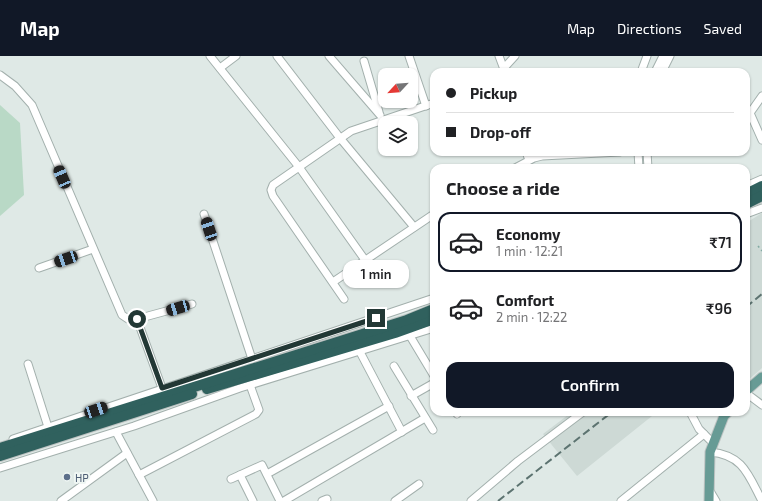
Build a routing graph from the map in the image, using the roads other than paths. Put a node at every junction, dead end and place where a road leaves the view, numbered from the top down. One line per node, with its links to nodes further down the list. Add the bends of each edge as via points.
1 (210, 56): 12 (street)
2 (236, 56): 12 (street)
3 (277, 56): 26 (street)
4 (329, 56): 22 (street)
5 (409, 56): 21 (street)
6 (499, 56): 13 (street)
7 (515, 56): 14 (street)
8 (647, 56): 15 (street)
9 (663, 56): 16 (street)
10 (670, 56): 17 (street)
11 (364, 61): 23 (street)
12 (220, 68): 32 (street)
13 (503, 68)
14 (506, 68)
15 (642, 68)
16 (657, 68)
17 (664, 68)
18 (0, 75): 44 (street, via 15,86 32,105)
19 (762, 96): 27 (street, via 750,113)
20 (430, 104): 21 (street)
21 (426, 106): 24 (street)
22 (380, 116)
23 (381, 116)
24 (385, 116)
25 (378, 118): 26 (street)
26 (340, 138): 32 (street); 43 (street)
27 (762, 140)
28 (528, 156): 30 (street)
29 (542, 156): 30 (street)
30 (529, 160): 31 (street)
31 (522, 164)
32 (299, 167): 45 (street); 47 (street, via 271,190)
33 (762, 179): 34 (street)
34 (750, 184)
35 (762, 186): 36 (highway)
36 (750, 192)
37 (762, 196): 38 (highway)
38 (750, 202)
39 (762, 208): 40 (street)
40 (750, 212)
41 (204, 214): 57 (street)
42 (430, 217): 43 (street)
43 (414, 227): 45 (street)
44 (94, 249): 46 (street); 52 (street, via 122,315 128,319)
45 (365, 260): 47 (street)
46 (39, 268)
47 (333, 282): 48 (street)
48 (344, 299)
49 (430, 299): 57 (street)
50 (192, 304): 52 (street)
51 (430, 311): 80 (highway)
52 (137, 319): 64 (street)
53 (430, 320): 83 (highway)
54 (430, 329): 55 (street)
55 (410, 336): 56 (street); 60 (street)
56 (360, 352): 62 (street); 69 (street)
57 (252, 359): 64 (street)
58 (28, 364): 74 (street)
59 (394, 366): 67 (street)
60 (430, 369)
61 (762, 378): 65 (main road)
62 (250, 385): 76 (street); 86 (street, via 258,404 256,414)
63 (430, 385): 67 (street)
64 (162, 388): 74 (street)
65 (750, 388)
66 (750, 395): 68 (street)
67 (411, 396): 73 (street)
68 (762, 405)
69 (389, 406): 77 (street); 85 (street)
70 (578, 416): 97 (street)
71 (693, 416): 78 (street)
72 (724, 416): 81 (main road)
73 (425, 418): 75 (street); 77 (street)
74 (48, 427): 79 (street)
75 (433, 430)
76 (116, 432): 82 (street); 84 (street)
77 (402, 432): 95 (street)
78 (704, 434): 81 (street); 98 (street)
79 (0, 443)
80 (0, 448)
81 (712, 448): 90 (main road); 101 (street, via 736,460 745,470)
82 (127, 453): 86 (street); 91 (street)
83 (0, 456)
84 (0, 468)
85 (267, 474): 87 (street, via 264,466 260,465); 94 (street)
86 (139, 475): 92 (street)
87 (240, 475): 88 (street); 93 (street)
88 (231, 479)
89 (419, 484): 96 (street)
90 (710, 491): 99 (main road); 100 (street)
91 (61, 501)
92 (153, 501)
93 (253, 501)
94 (280, 501)
95 (284, 501)
96 (395, 501)
97 (471, 501)
98 (621, 501)
99 (709, 501)
100 (716, 501)
101 (762, 501)

